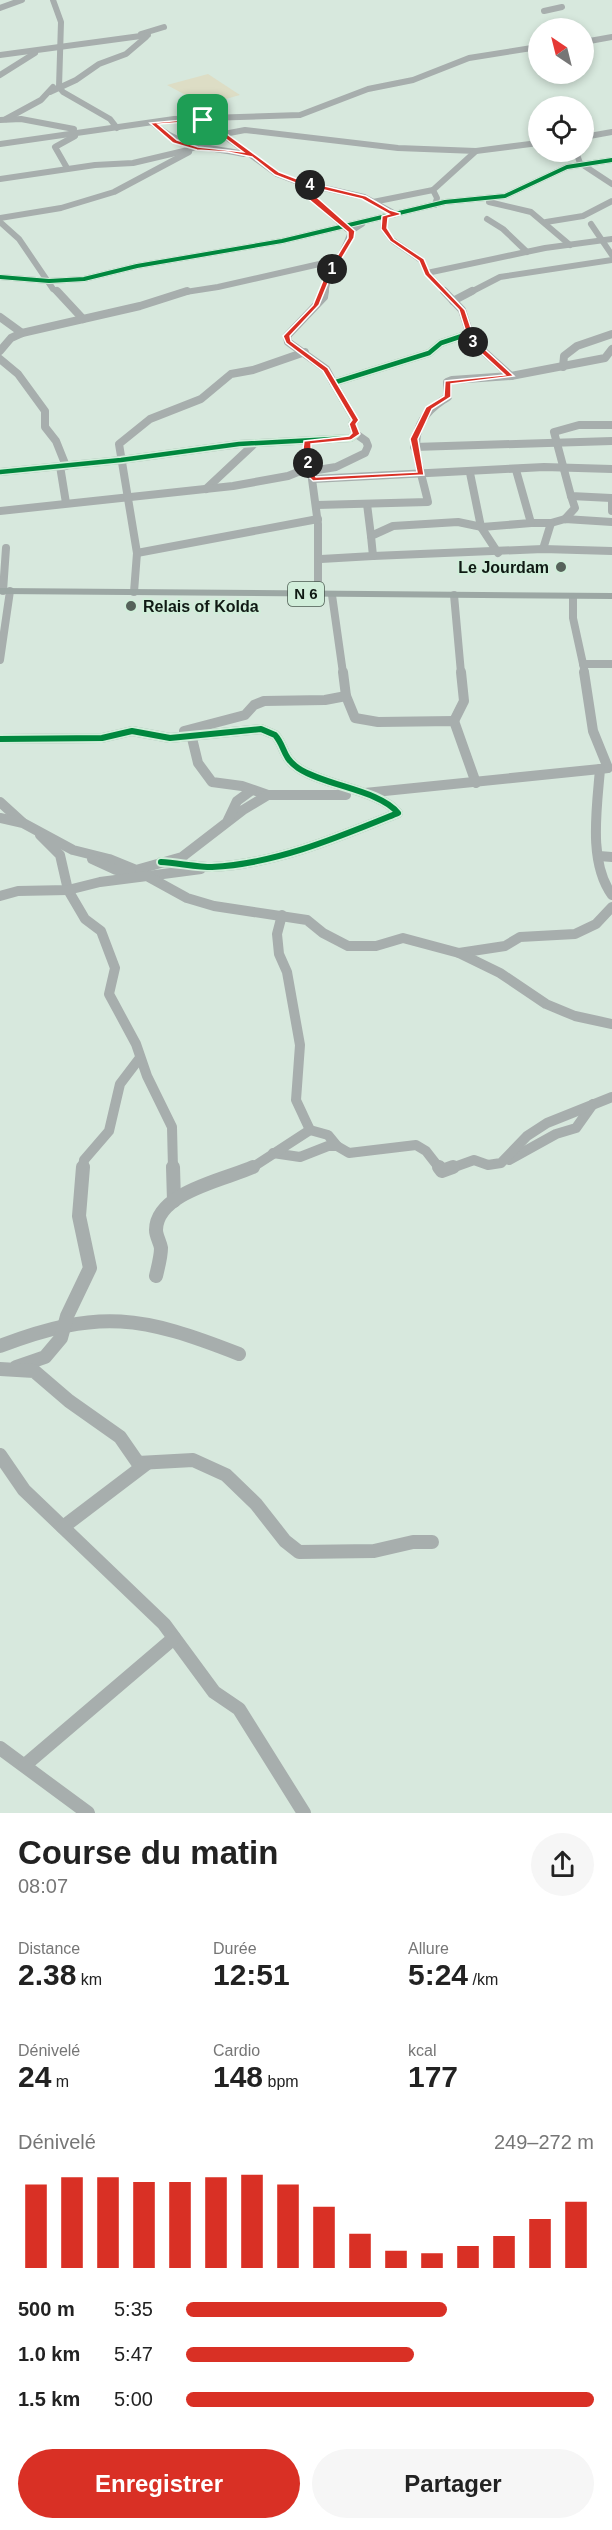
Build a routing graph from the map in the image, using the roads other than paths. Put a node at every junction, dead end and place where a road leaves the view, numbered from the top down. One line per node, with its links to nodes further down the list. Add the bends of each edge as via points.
1 (22, 0): 4 (street)
2 (53, 0): 9 (street, via 62,14)
3 (562, 7): 5 (street)
4 (0, 8)
5 (544, 11)
6 (164, 27): 9 (street)
7 (612, 37): 8 (street)
8 (594, 40)
9 (63, 46): 11 (street); 14 (street); 14 (street, via 148,35 126,54 99,64 76,80)
10 (528, 49): 18 (street, via 469,58 300,115)
11 (41, 51): 12 (street); 13 (street)
12 (0, 56)
13 (0, 75)
14 (58, 83): 15 (street, via 40,103); 21 (street, via 63,92 110,119)
15 (15, 112): 16 (street); 17 (street)
16 (2, 113)
17 (4, 120): 20 (street); 22 (street, via 21,119)
18 (203, 120): 19 (street); 24 (street)
19 (153, 123): 21 (street); 30 (street, via 175,141)
20 (0, 127)
21 (117, 128): 22 (street)
22 (77, 131): 25 (street); 29 (street, via 76,136)
23 (612, 132): 26 (street)
24 (224, 134): 30 (street); 31 (street, via 255,130 398,148); 32 (street)
25 (48, 135): 27 (street); 29 (street)
26 (594, 135)
27 (0, 144)
28 (528, 144): 31 (street)
29 (56, 147): 36 (street)
30 (196, 147): 32 (street); 36 (street, via 133,163); 51 (street, via 114,192)
31 (476, 151): 40 (street)
32 (254, 156): 38 (street, via 277,174)
33 (612, 160): 35 (street)
34 (580, 162): 35 (street)
35 (585, 166): 39 (street); 41 (street, via 567,167)
36 (67, 168): 37 (street)
37 (0, 179)
38 (298, 182): 44 (street); 55 (street)
39 (612, 184)
40 (433, 190): 44 (street); 45 (street)
41 (505, 196): 42 (street); 46 (street)
42 (483, 200): 45 (street); 46 (street)
43 (612, 201): 49 (street)
44 (373, 202): 47 (street)
45 (435, 205): 47 (street)
46 (513, 206): 53 (street)
47 (398, 214): 48 (street)
48 (385, 216): 52 (street); 64 (street, via 383,228 392,240 421,260)
49 (583, 216): 53 (street); 54 (street)
50 (487, 219): 60 (street)
51 (0, 220): 66 (street)
52 (364, 222): 55 (street); 57 (street)
53 (546, 222): 59 (street)
54 (591, 224): 56 (street); 58 (street)
55 (343, 226): 57 (street); 66 (street, via 282,242 137,266 84,279)
56 (601, 228)
57 (351, 231): 62 (street, via 351,238)
58 (609, 238): 59 (street); 61 (street)
59 (570, 245): 60 (street)
60 (527, 252): 64 (street)
61 (612, 255)
62 (337, 260): 69 (street, via 182,292); 75 (street, via 324,297 287,336 288,342)
63 (612, 260): 67 (street, via 500,277)
64 (427, 273): 67 (street)
65 (0, 277): 66 (street)
66 (49, 281): 69 (street)
67 (453, 300): 71 (street, via 462,310)
68 (0, 317): 70 (street)
69 (83, 319): 70 (street)
70 (22, 333): 74 (street, via 11,338)
71 (468, 334): 80 (street); 81 (street, via 441,343 429,353)
72 (612, 334): 79 (street, via 577,346 564,356)
73 (612, 349): 76 (street)
74 (0, 351)
75 (305, 352): 81 (street, via 326,369); 89 (street, via 253,370 237,371 201,399 150,419 119,444)
76 (605, 358): 78 (street); 79 (street)
77 (0, 359): 90 (street, via 18,375 45,411 45,427 56,441)
78 (612, 366)
79 (563, 367): 80 (street)
80 (511, 376): 88 (street, via 447,382 448,397 429,408)
81 (334, 384): 83 (street, via 355,420 352,424)
82 (612, 425): 86 (street, via 563,427 554,432)
83 (356, 434): 85 (street, via 351,438); 95 (street, via 366,441 365,453 336,468)
84 (612, 441): 86 (street)
85 (307, 442): 87 (street); 95 (street)
86 (555, 443): 88 (street); 91 (street)
87 (253, 445): 89 (street); 98 (street)
88 (414, 447): 97 (street)
89 (121, 460): 90 (street); 101 (street)
90 (63, 466): 94 (street); 103 (street)
91 (565, 468): 92 (street); 93 (street); 99 (street)
92 (612, 469)
93 (516, 470): 96 (street); 111 (street)
94 (0, 472)
95 (311, 473): 97 (street); 98 (street); 105 (street)
96 (470, 473): 97 (street); 114 (street)
97 (422, 474): 102 (street)
98 (206, 489): 101 (street)
99 (571, 496): 100 (street); 109 (street, via 575,508)
100 (611, 498): 107 (street)
101 (127, 499): 103 (street); 119 (street)
102 (428, 502): 104 (street); 113 (street)
103 (66, 503): 106 (street)
104 (367, 504): 105 (street); 115 (street)
105 (317, 505): 108 (street)
106 (0, 511)
107 (612, 511)
108 (318, 519): 119 (street); 122 (street)
109 (565, 519): 110 (street); 112 (street)
110 (612, 522)
111 (531, 523): 112 (street); 114 (street)
112 (551, 523): 117 (street)
113 (432, 524): 114 (street, via 458,522); 115 (street, via 393,526)
114 (482, 527): 120 (street, via 490,546)
115 (371, 536): 121 (street)
116 (6, 548): 123 (street)
117 (543, 549): 118 (street); 120 (street)
118 (612, 551)
119 (137, 553): 124 (street)
120 (498, 553): 121 (street)
121 (373, 556): 122 (street)
122 (321, 559): 125 (street)
123 (4, 591): 124 (main road, N 6); 130 (street)
124 (134, 592): 125 (main road, N 6)
125 (318, 594): 126 (main road, N 6)
126 (332, 595): 127 (main road, N 6); 133 (street)
127 (454, 595): 129 (main road, N 6); 134 (street, via 464,701)
128 (612, 596): 129 (main road, N 6)
129 (573, 597): 131 (street, via 573,618)
130 (0, 660)
131 (583, 664): 132 (street); 138 (street, via 593,731)
132 (612, 664)
133 (346, 696): 134 (street, via 355,718 367,722); 136 (street, via 264,701 245,714 196,726)
134 (454, 721): 139 (street)
135 (191, 734): 136 (street); 140 (street, via 198,763 212,782); 141 (street, via 261,729 273,733 280,740 285,757 302,770 338,788)
136 (170, 738): 137 (street, via 132,731 102,738)
137 (0, 739)
138 (607, 769): 139 (street); 147 (street, via 596,816)
139 (476, 783): 141 (street)
140 (252, 790): 142 (street); 146 (street, via 237,801)
141 (364, 793): 142 (street); 150 (street, via 393,806 398,813 337,838 282,854)
142 (268, 795): 146 (street)
143 (3, 808): 145 (street)
144 (0, 818): 145 (street)
145 (23, 823): 151 (street, via 116,870); 153 (street, via 60,855)
146 (226, 823): 149 (street, via 182,856)
147 (599, 856): 148 (street); 154 (street, via 604,889)
148 (612, 857)
149 (161, 862): 150 (street); 151 (street)
150 (210, 867): 152 (street)
151 (135, 870): 152 (street)
152 (147, 876): 153 (street); 157 (street, via 187,898 213,906)
153 (68, 890): 155 (street, via 18,891); 160 (street, via 85,918 100,931 116,968 109,994 136,1044)
154 (612, 895)
155 (0, 896)
156 (612, 907): 158 (street, via 596,924 575,934 520,937 506,946)
157 (282, 915): 158 (street, via 307,920 348,946 376,946 403,938); 163 (street, via 277,934 279,954 287,972 300,1045 296,1100)
158 (459, 953): 159 (street, via 546,1004 575,1016)
159 (612, 1024)
160 (139, 1059): 167 (street, via 172,1127); 169 (street, via 120,1084 109,1131 84,1160 79,1216 90,1268)
161 (612, 1097): 162 (street)
162 (593, 1104): 166 (street, via 551,1119 525,1137); 166 (street, via 576,1128 555,1134)
163 (310, 1130): 164 (street, via 328,1135); 165 (street)
164 (337, 1146): 165 (street, via 300,1157); 166 (street, via 349,1153 416,1145 442,1171 474,1160 487,1166)
165 (273, 1153): 167 (street, via 252,1168 198,1186)
166 (503, 1162)
167 (174, 1200): 168 (street, via 162,1213 156,1229 161,1250)
168 (156, 1276)
169 (63, 1327): 170 (street); 171 (street, via 115,1320 159,1325); 172 (street, via 61,1338 45,1357)
170 (0, 1346)
171 (239, 1354)
172 (15, 1368): 173 (street); 175 (street, via 34,1371 120,1437 138,1463)
173 (0, 1369)
174 (0, 1455): 176 (street, via 24,1490)
175 (146, 1464): 176 (street); 177 (street, via 193,1460 226,1475 299,1552 374,1551)
176 (63, 1527): 178 (street, via 129,1588)
177 (432, 1542)
178 (174, 1638): 180 (street); 182 (street, via 214,1692 239,1709)
179 (0, 1748): 180 (street)
180 (25, 1765): 181 (street)
181 (88, 1813)
182 (304, 1813)

